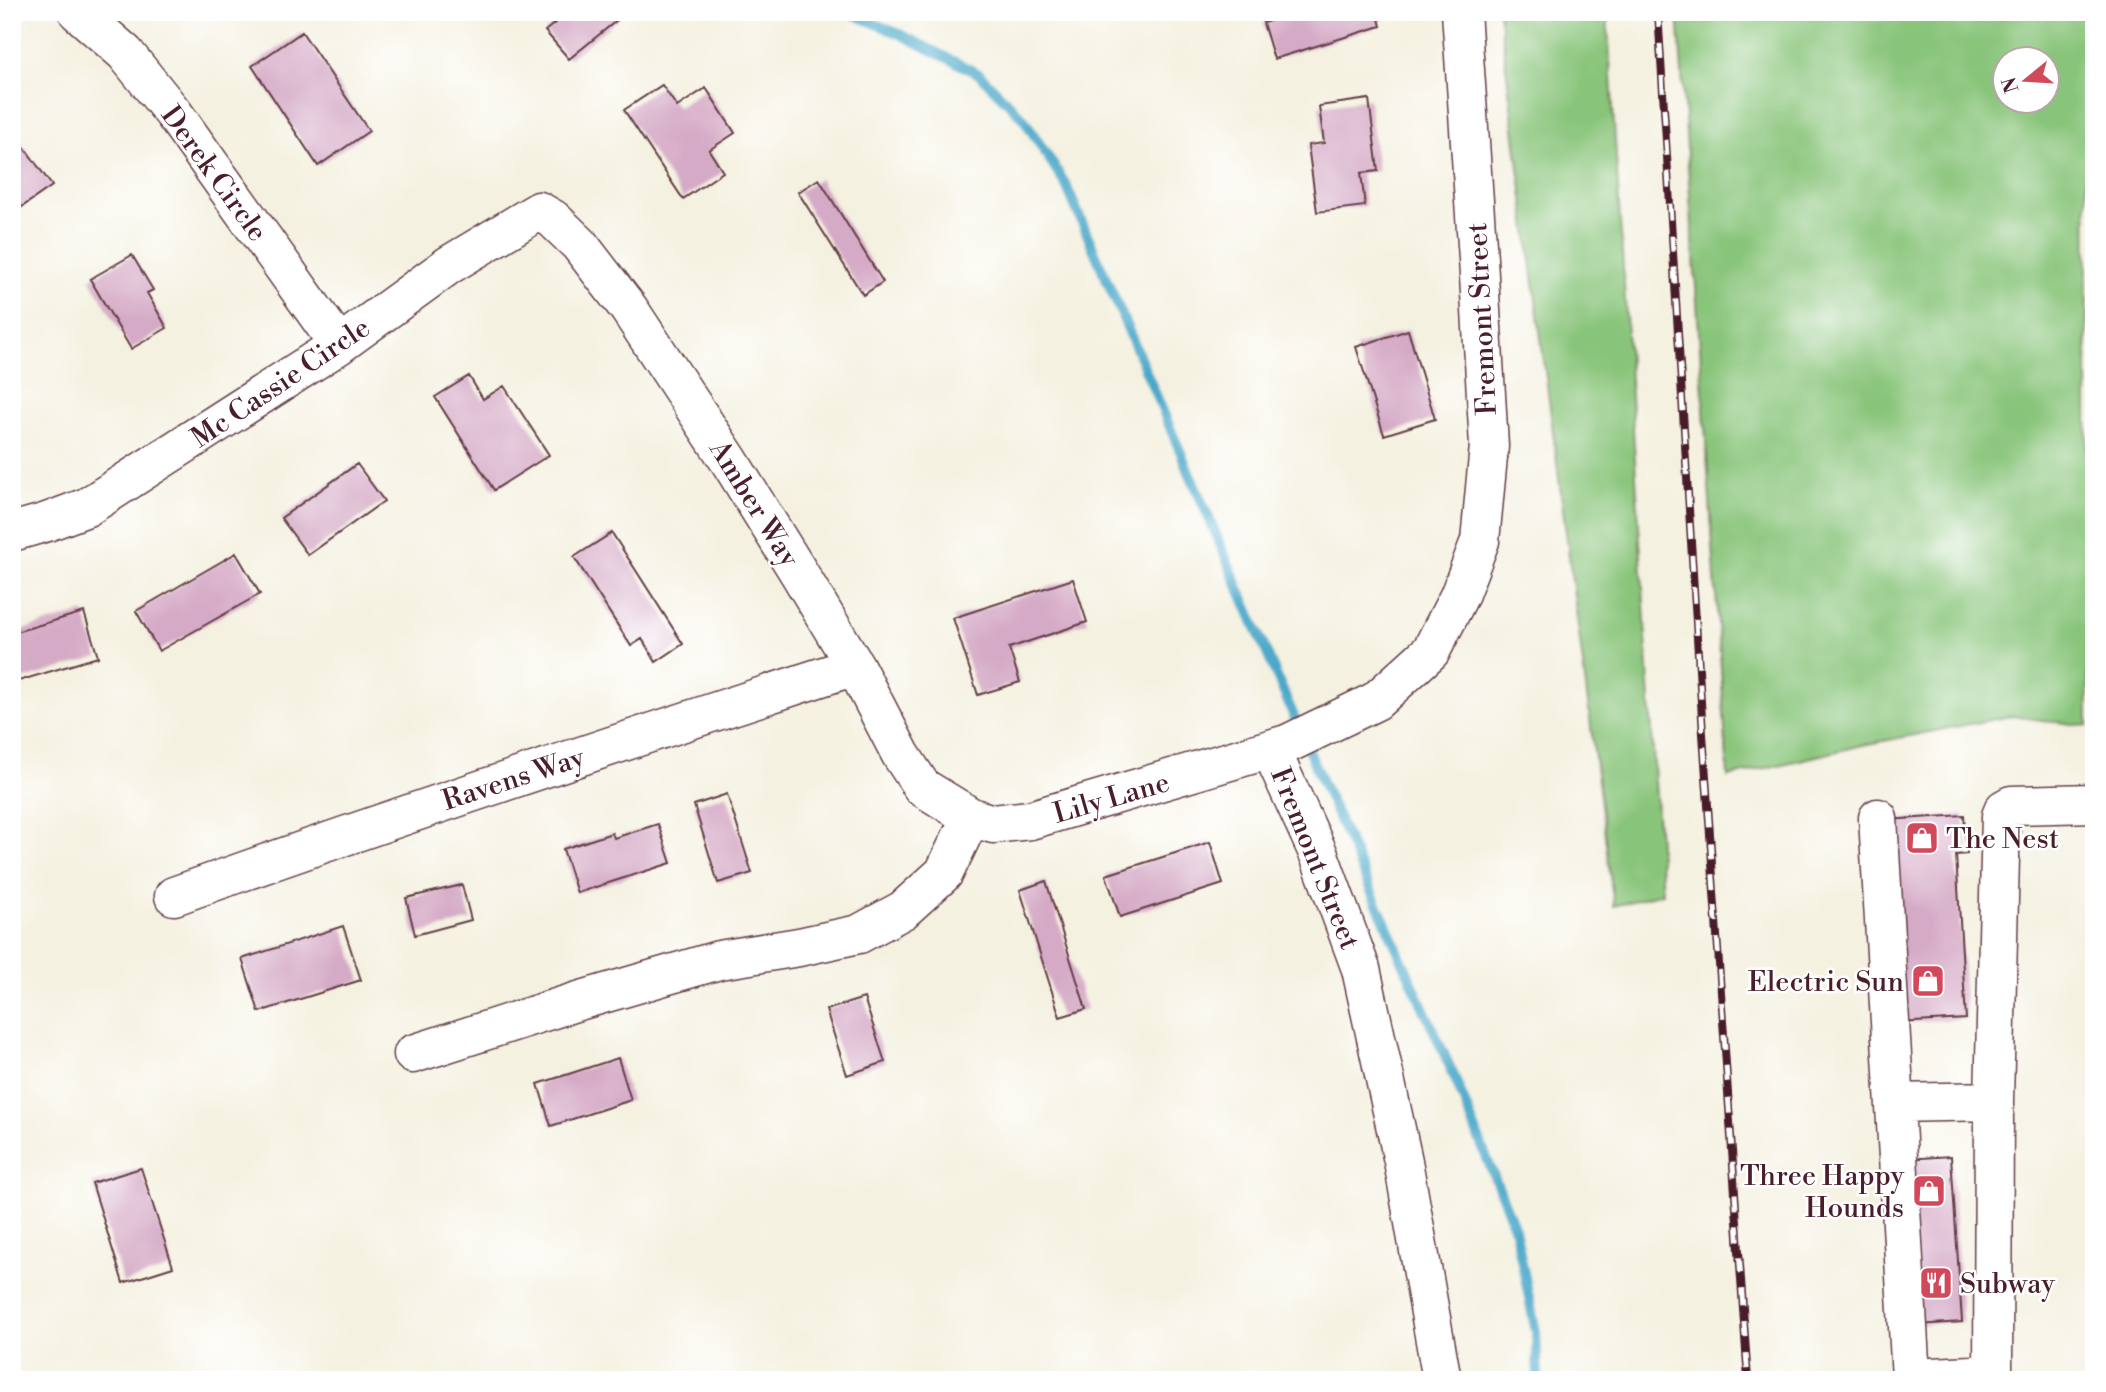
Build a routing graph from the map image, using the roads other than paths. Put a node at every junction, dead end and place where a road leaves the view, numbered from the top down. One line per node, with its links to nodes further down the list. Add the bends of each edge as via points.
1 (78, 12): 4 (street, Derek Circle, via 125,53 174,114)
2 (1461, 12): 7 (street, Fremont Street, via 1489,446 1480,541 1431,651 1376,701)
3 (539, 211): 4 (street, Mc Cassie Circle, via 449,265); 6 (street, Amber Way, via 579,244 629,309 737,473)
4 (339, 345): 5 (street, Mc Cassie Circle, via 87,507)
5 (12, 532)
6 (855, 666): 9 (street, Amber Way, via 922,787); 11 (street, Ravens Way, via 670,724)
7 (1279, 747): 9 (street, Lily Lane, via 1030,820 993,824); 16 (street, Fremont Street, via 1361,969 1403,1161)
8 (2094, 803): 13 (street, via 2011,805 2000,816)
9 (962, 812): 12 (street, via 944,873 903,910 859,934 719,960)
10 (1878, 818): 14 (street)
11 (174, 896)
12 (412, 1054)
13 (1994, 1101): 14 (street); 15 (street)
14 (1895, 1102): 15 (street, via 1911,1378)
15 (1993, 1377)
16 (1442, 1380)

